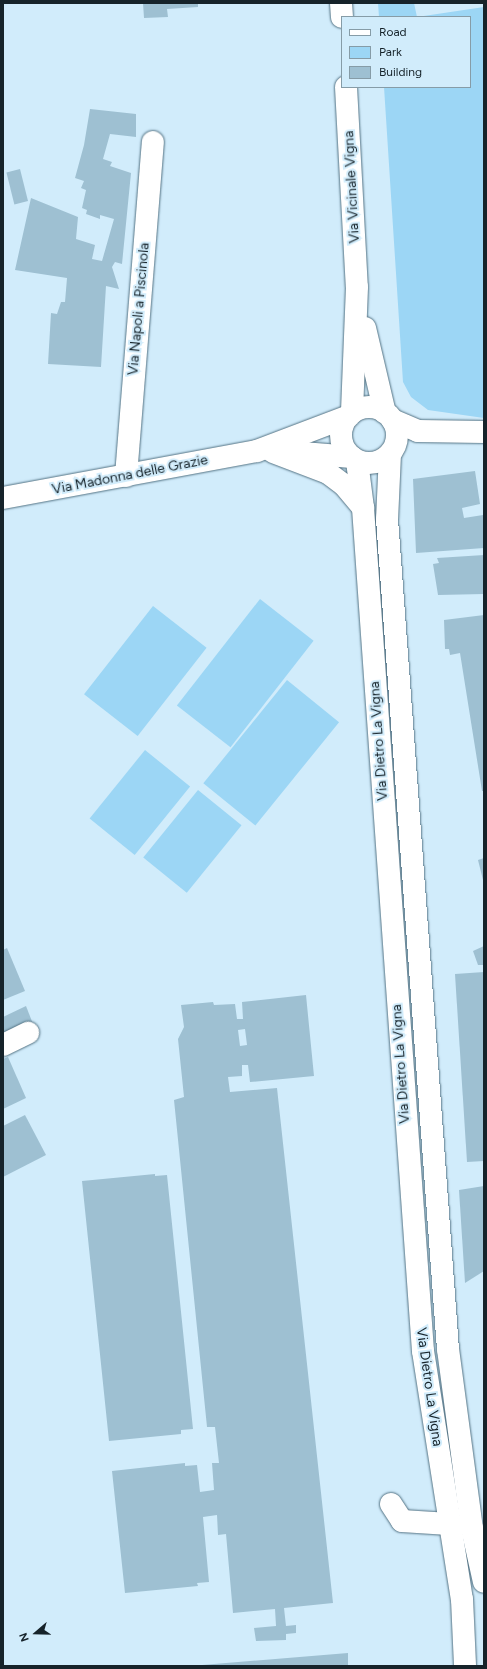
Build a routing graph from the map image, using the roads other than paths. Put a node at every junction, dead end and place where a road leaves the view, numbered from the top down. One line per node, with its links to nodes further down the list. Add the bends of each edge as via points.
1 (341, 3): 2 (street)
2 (342, 16)
3 (346, 88): 5 (street, Via Vicinale Vigna)
4 (153, 142): 13 (street, Via Napoli a Piscinola)
5 (357, 287): 6 (street, Via Vicinale Vigna); 7 (street, Via Vicinale Vigna, via 370,357)
6 (351, 414): 7 (street, via 367,408); 11 (street, Via Madonna delle Grazie); 12 (street, via 343,426 341,438 344,448)
7 (388, 416): 8 (street); 10 (street, via 396,430)
8 (418, 431): 9 (street); 10 (street)
9 (484, 432)
10 (392, 448): 12 (street, via 375,462); 20 (street, Via Dietro La Vigna, via 387,519 447,1341 472,1528)
11 (265, 451): 12 (street, Via Madonna delle Grazie); 13 (street, Via Madonna delle Grazie); 15 (street, via 328,473 344,485)
12 (354, 459): 15 (street, Via Dietro La Vigna)
13 (126, 476): 14 (street, Via Madonna delle Grazie)
14 (3, 498)
15 (363, 508): 19 (street, Via Dietro La Vigna, via 423,1351)
16 (28, 1033): 17 (street)
17 (3, 1045)
18 (391, 1504): 19 (street, via 402,1521)
19 (449, 1524): 21 (street, Via Dietro La Vigna, via 462,1599)
20 (484, 1582)
21 (464, 1666)

